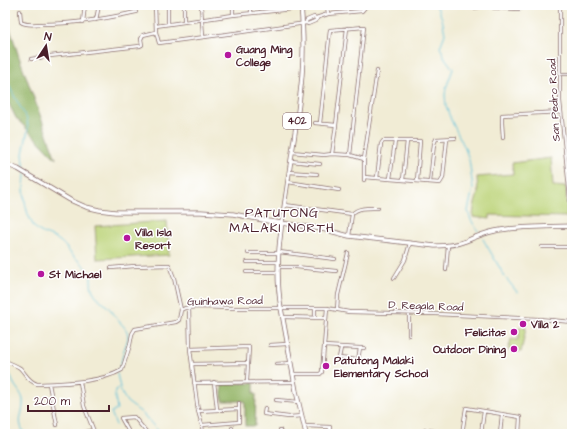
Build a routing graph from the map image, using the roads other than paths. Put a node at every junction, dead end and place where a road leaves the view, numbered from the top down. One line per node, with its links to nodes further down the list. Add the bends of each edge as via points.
1 (85, 5): 24 (street)
2 (98, 5): 22 (street)
3 (155, 5): 28 (street)
4 (168, 5): 27 (street)
5 (184, 5): 25 (street)
6 (201, 5): 23 (street)
7 (233, 5): 21 (street)
8 (251, 5): 19 (street)
9 (327, 5): 20 (street)
10 (367, 5): 20 (street, via 362,11)
11 (480, 5): 15 (street)
12 (493, 5): 16 (street, via 494,8)
13 (560, 5): 34 (street, San Pedro Road)
14 (302, 6): 19 (street); 26 (main road, 402)
15 (472, 8)
16 (520, 9)
17 (20, 11): 24 (street, via 21,22 25,24)
18 (136, 12): 22 (street)
19 (251, 13): 21 (street)
20 (328, 14): 26 (street, via 314,17)
21 (233, 15): 23 (street)
22 (96, 20): 24 (street)
23 (201, 20): 25 (street); 31 (street)
24 (83, 22)
25 (184, 22): 27 (street)
26 (304, 23): 31 (street); 45 (main road, 402, via 302,73)
27 (168, 24): 28 (street)
28 (156, 26): 30 (street)
29 (347, 28): 38 (street, via 330,30); 39 (street); 47 (street, via 364,27)
30 (156, 32): 31 (street, via 158,42); 32 (street, via 143,35 140,46)
31 (203, 37)
32 (32, 59)
33 (377, 71): 48 (street)
34 (560, 74): 35 (street); 36 (street, San Pedro Road)
35 (572, 74)
36 (561, 112): 41 (street, via 502,115); 64 (street, San Pedro Road)
37 (315, 123): 38 (street)
38 (320, 123): 39 (street)
39 (336, 125): 46 (street)
40 (455, 138): 42 (street)
41 (503, 138)
42 (447, 139): 59 (street, via 436,140 434,144); 59 (street, via 443,178 440,183)
43 (395, 141): 44 (street); 54 (street, via 383,141 381,144); 55 (street)
44 (407, 141): 56 (street); 57 (street, via 420,141)
45 (292, 152): 46 (street); 49 (main road, 402)
46 (332, 154): 47 (street)
47 (350, 155): 48 (street)
48 (364, 159): 54 (street, via 364,178)
49 (291, 161): 51 (street); 52 (main road, 402)
50 (5, 164): 65 (main road, via 70,200 100,210 228,213)
51 (320, 164)
52 (289, 172): 53 (street); 58 (main road, 402)
53 (317, 174)
54 (377, 178): 55 (street)
55 (390, 179): 56 (street)
56 (403, 180): 57 (street)
57 (417, 181): 59 (street)
58 (288, 182): 60 (street); 61 (main road, 402)
59 (430, 182)
60 (339, 190)
61 (285, 205): 63 (street); 65 (main road, 402)
62 (378, 208): 63 (street, via 362,208)
63 (352, 214): 67 (street)
64 (572, 217)
65 (282, 223): 67 (main road); 73 (main road, 402)
66 (572, 226): 69 (main road, via 497,230)
67 (349, 236): 68 (main road)
68 (410, 243): 69 (main road); 83 (street, via 405,260)
69 (448, 245): 79 (street)
70 (542, 247): 71 (street)
71 (572, 247)
72 (248, 253): 73 (street)
73 (279, 253): 75 (street); 77 (main road, 402)
74 (348, 253): 89 (street)
75 (335, 260)
76 (247, 262): 77 (street)
77 (277, 265): 80 (street); 82 (main road, 402)
78 (111, 268): 88 (street, via 169,265)
79 (446, 270)
80 (336, 271)
81 (246, 272): 82 (street)
82 (277, 272): 85 (main road, 402)
83 (394, 278)
84 (190, 308): 85 (street, Guinhawa Road); 88 (street, Guinhawa Road); 102 (street)
85 (281, 308): 86 (street, D. Regala Road); 91 (main road, 402)
86 (315, 308): 87 (street, D. Regala Road); 92 (street)
87 (326, 308): 89 (street, D. Regala Road); 93 (street)
88 (181, 310): 110 (street, Guinhawa Road, via 176,322 133,330 122,370)
89 (337, 310): 90 (street, D. Regala Road)
90 (409, 313): 94 (street, D. Regala Road); 95 (street)
91 (282, 317): 92 (street); 96 (main road, 402)
92 (315, 318): 93 (street)
93 (326, 318): 98 (street)
94 (572, 322)
95 (409, 335)
96 (287, 344): 97 (street); 105 (main road, 402)
97 (270, 345)
98 (324, 346): 99 (street); 108 (street, via 320,374)
99 (341, 348): 100 (street); 100 (street, via 339,358 358,360)
100 (360, 348): 101 (street)
101 (364, 348)
102 (190, 349): 104 (street, via 249,347); 106 (street)
103 (5, 361): 114 (street, Guinhawa Road, via 19,368 31,381)
104 (248, 362): 106 (street); 109 (street)
105 (291, 363): 107 (street); 108 (main road, 402)
106 (192, 364): 113 (street)
107 (276, 364)
108 (293, 374): 112 (main road, 402)
109 (247, 381): 111 (street); 112 (street)
110 (80, 382): 114 (street, Guinhawa Road); 129 (street, via 84,406)
111 (214, 382): 113 (street); 119 (street)
112 (294, 382): 116 (main road, 402)
113 (194, 383): 121 (street)
114 (49, 384): 125 (street)
115 (276, 400): 116 (street)
116 (299, 402): 124 (main road, 402)
117 (239, 403): 120 (street)
118 (265, 408): 124 (street, via 264,414)
119 (217, 409): 120 (street); 121 (street)
120 (239, 409): 126 (street, via 239,422)
121 (198, 411): 126 (street)
122 (484, 411): 123 (street); 142 (street, via 466,408); 143 (street)
123 (502, 414): 144 (street); 145 (street, via 520,417)
124 (302, 416): 127 (main road, 402)
125 (57, 425)
126 (202, 425): 136 (street)
127 (304, 426): 139 (main road, 402); 140 (street, via 330,427 330,433)
128 (232, 428): 137 (street)
129 (93, 430): 132 (street); 133 (street)
130 (280, 430): 138 (street)
131 (445, 433): 141 (street, via 425,430)
132 (78, 434)
133 (95, 434)
134 (130, 434): 135 (street, via 121,418 134,417)
135 (148, 434)
136 (203, 434)
137 (232, 434)
138 (281, 434)
139 (306, 434)
140 (346, 434)
141 (424, 434)
142 (462, 434)
143 (481, 434)
144 (500, 434)
145 (518, 434)

